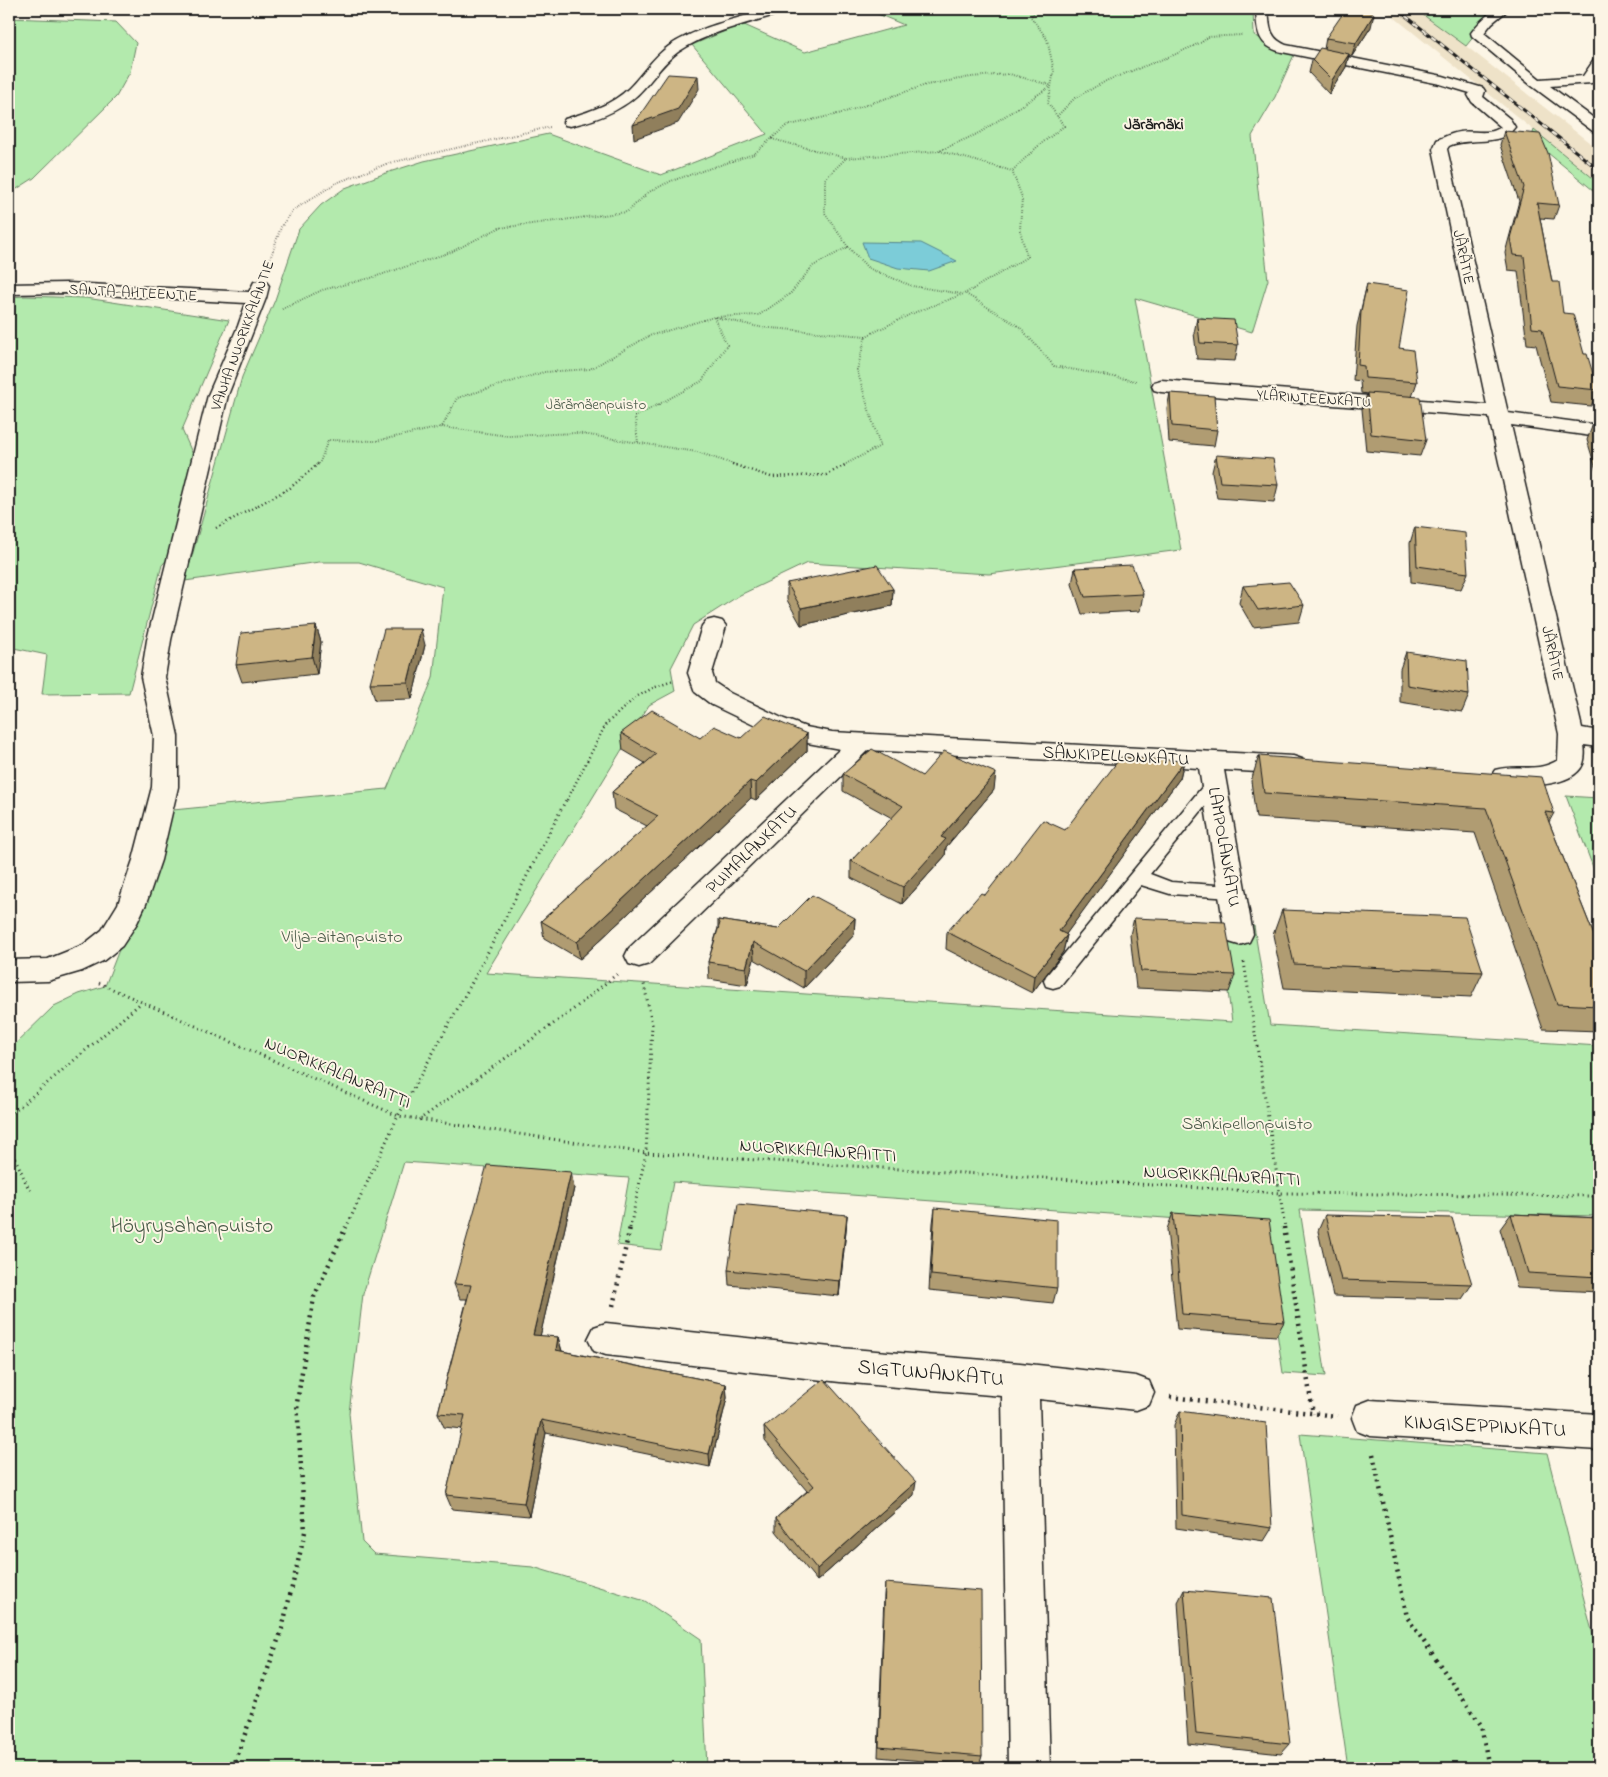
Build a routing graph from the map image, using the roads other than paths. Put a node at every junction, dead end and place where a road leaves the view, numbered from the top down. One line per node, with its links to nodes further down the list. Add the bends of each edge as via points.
1 (781, 9): 6 (street, via 689,40 660,61 627,98)
2 (1262, 9): 11 (street, JÄRÄTIE, via 1264,34 1273,44 1443,80 1478,91 1477,99 1508,127 1506,132 1498,135 1451,138 1440,148)
3 (1502, 9): 5 (street, via 1477,33)
4 (1599, 63): 5 (street, via 1587,80)
5 (1537, 83): 7 (street)
6 (570, 122)
7 (1599, 129)
8 (9, 288): 9 (street, SANTA-AHTEENTIE)
9 (258, 292): 24 (street, VANHA NUORIKKALANTIE, via 218,395 159,640 153,677 166,736 165,787 132,904 112,938 93,953 48,970)
10 (1161, 386): 11 (street, YLÄRINTEENKATU)
11 (1498, 415): 12 (street, YLÄRINTEENKATU); 14 (street, JÄRÄTIE)
12 (1599, 431)
13 (714, 626): 16 (street, SÄNKIPELLONKATU, via 700,673 704,687 721,699 775,725 832,740)
14 (1571, 734): 15 (street); 19 (street, via 1570,764 1537,787)
15 (1599, 739)
16 (863, 741): 18 (street, SÄNKIPELLONKATU); 23 (street, PUIMALANKATU)
17 (1318, 766): 18 (street, SÄNKIPELLONKATU)
18 (1212, 772): 20 (lane); 21 (street, LAMPOLANKATU)
19 (1485, 775)
20 (1138, 877): 21 (lane, via 1170,888); 25 (lane)
21 (1232, 892): 22 (street, LAMPOLANKATU)
22 (1240, 934)
23 (639, 956)
24 (9, 971)
25 (1053, 981)
26 (606, 1339): 27 (street, SIGTUNANKATU, via 840,1365)
27 (1020, 1380): 28 (street); 31 (street, SIGTUNANKATU)
28 (1136, 1393)
29 (1370, 1418): 30 (street, KINGISEPPINKATU)
30 (1599, 1432)
31 (1028, 1768)

